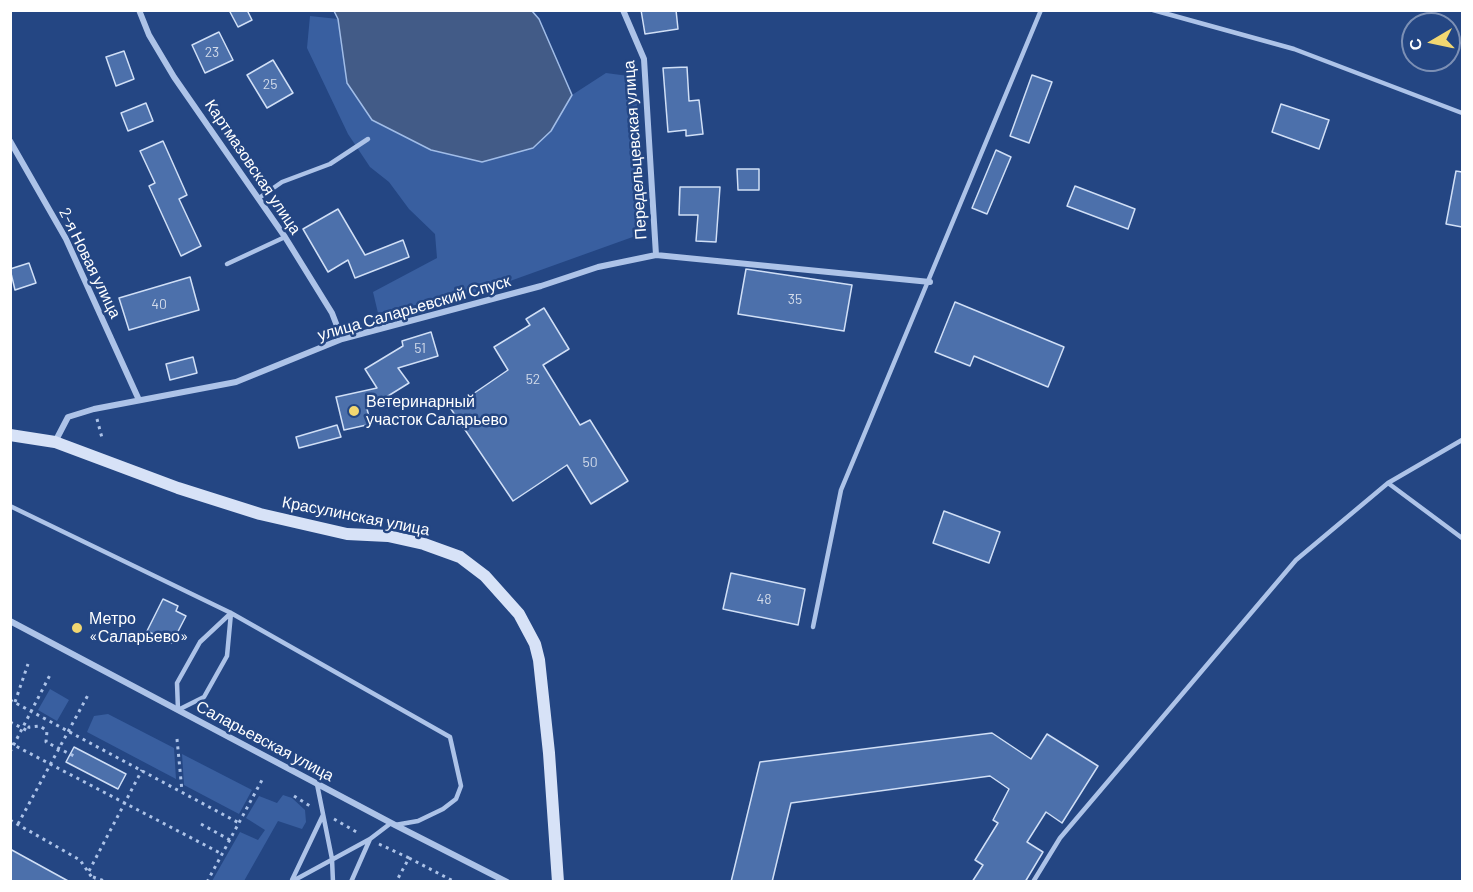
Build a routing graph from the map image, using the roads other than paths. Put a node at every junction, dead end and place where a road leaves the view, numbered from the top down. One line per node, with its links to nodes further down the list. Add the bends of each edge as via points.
1 (139, 10): 8 (street, Картмазовская улица, via 174,77)
2 (623, 10): 10 (street, Передельцевская улица, via 644,59)
3 (1041, 10): 12 (lane)
4 (1153, 10): 5 (lane, via 1294,49)
5 (1462, 113)
6 (368, 139): 8 (lane, via 330,165 282,182)
7 (10, 141): 14 (street, 2-я Новая улица, via 66,239)
8 (259, 198): 9 (street, Картмазовская улица)
9 (285, 237): 11 (lane); 13 (street, Картмазовская улица, via 332,313)
10 (656, 255): 12 (street, улица Саларьевский Спуск); 13 (street, улица Саларьевский Спуск, via 598,267)
11 (226, 264)
12 (930, 282): 23 (lane, via 841,490)
13 (342, 339): 14 (street, улица Саларьевский Спуск, via 236,382)
14 (139, 400): 17 (street, улица Саларьевский Спуск, via 68,417)
15 (10, 435): 17 (street, Красулинская улица)
16 (1462, 440): 18 (lane)
17 (55, 441): 34 (street, Красулинская улица, via 178,488 260,514 347,534 388,536 424,544 460,557 485,576 519,615 539,660)
18 (1388, 483): 20 (lane); 35 (lane, via 1296,560 1060,838)
19 (10, 506): 21 (lane)
20 (1462, 538)
21 (231, 613): 24 (lane, via 200,642 177,683); 24 (lane, via 227,656 204,697); 27 (lane, via 450,737 461,786 456,798 418,821)
22 (10, 621): 24 (street, Саларьевская улица)
23 (813, 627)
24 (178, 710): 25 (street, Саларьевская улица)
25 (317, 784): 26 (lane); 27 (street, Саларьевская улица)
26 (324, 814): 29 (lane); 30 (lane)
27 (393, 824): 28 (lane); 33 (street, Саларьевская улица)
28 (370, 839): 29 (lane); 32 (lane)
29 (332, 859): 30 (lane); 31 (lane)
30 (291, 881)
31 (333, 882)
32 (351, 882)
33 (507, 882)
34 (558, 882)
35 (1033, 882)

